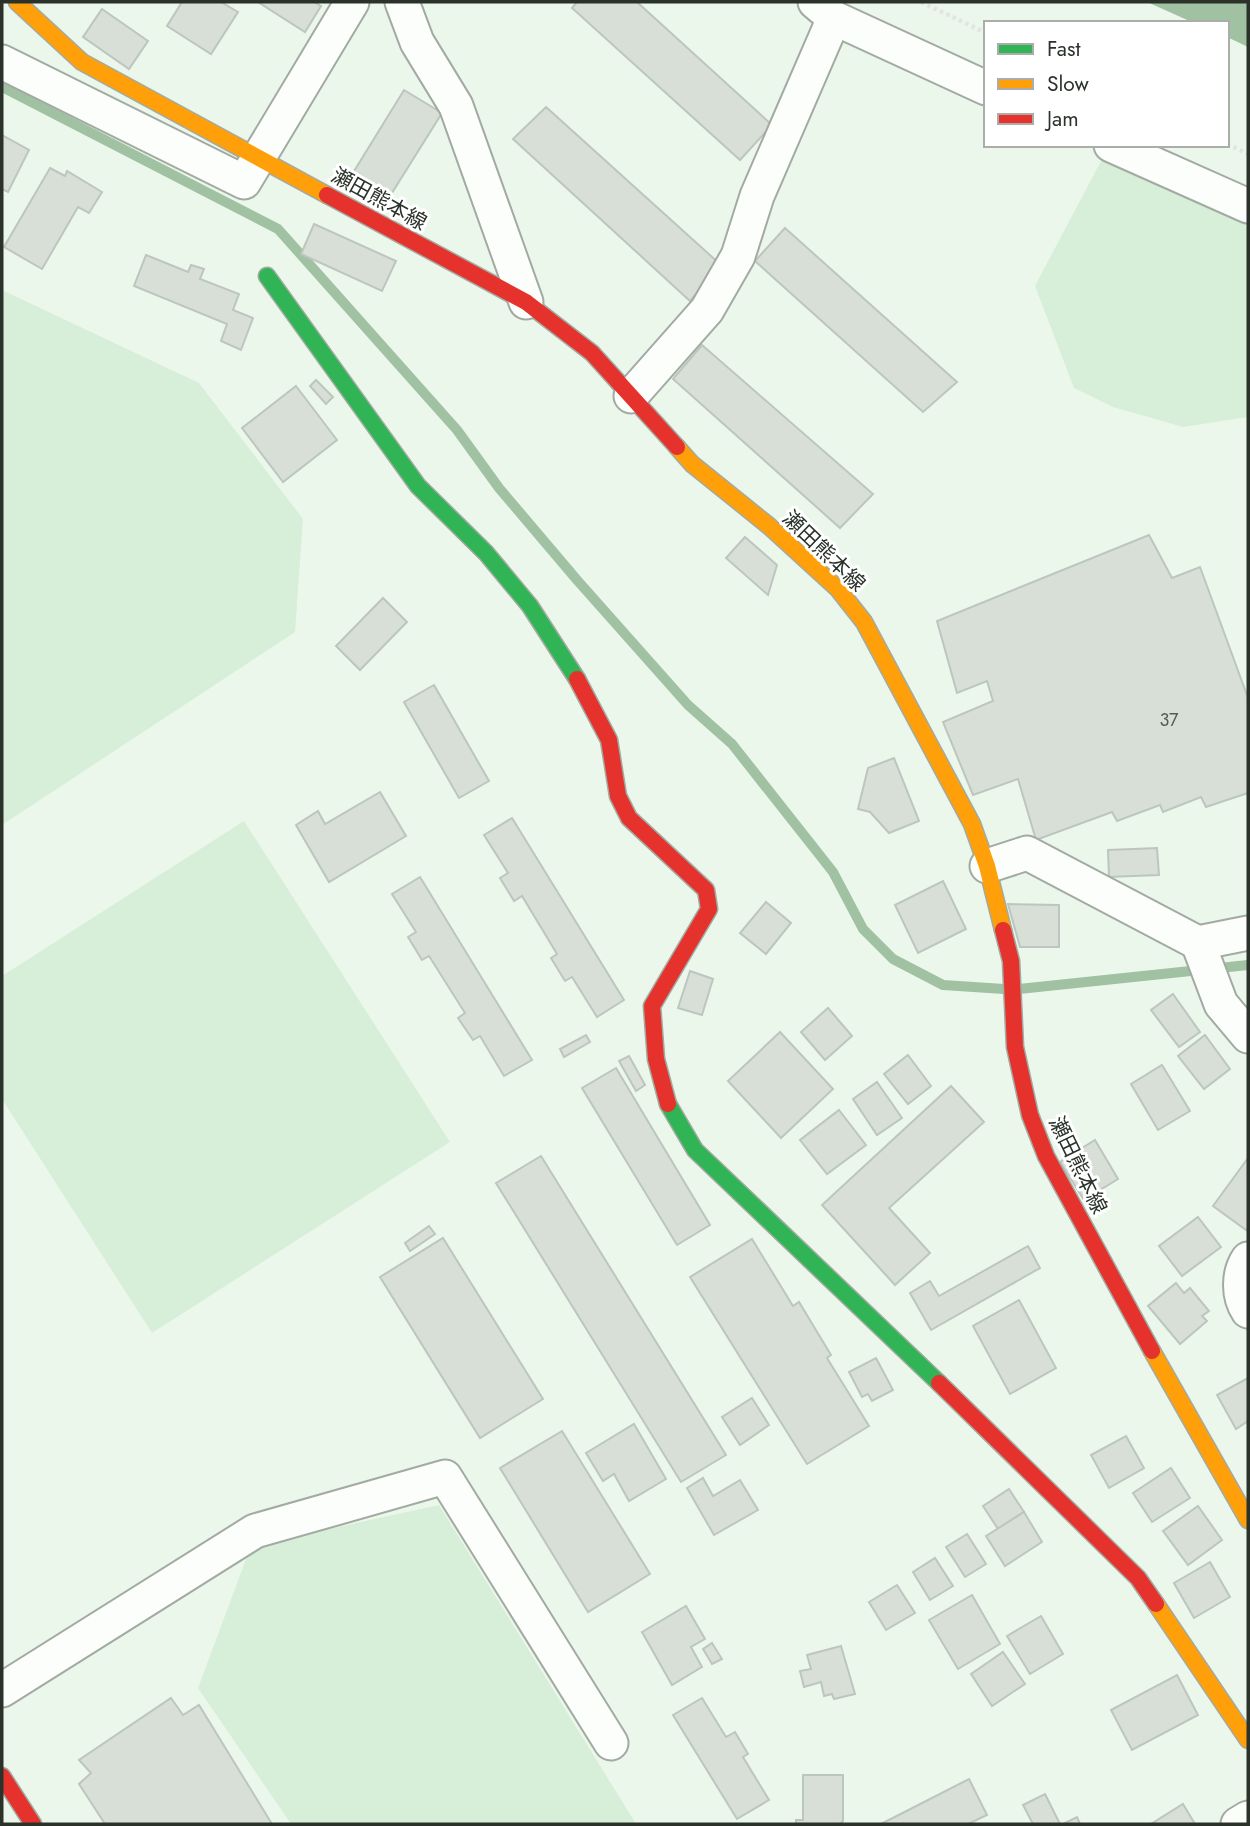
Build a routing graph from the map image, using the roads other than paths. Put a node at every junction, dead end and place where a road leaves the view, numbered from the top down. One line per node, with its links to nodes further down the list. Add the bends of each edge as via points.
1 (17, 2): 8 (main road, 瀬田熊本線, via 82,62)
2 (352, 2): 8 (street)
3 (402, 2): 11 (street, via 417,42 456,106)
4 (824, 10): 6 (street); 12 (street, via 738,256 707,310)
5 (2, 62): 8 (street, via 244,182)
6 (984, 87)
7 (1115, 147): 9 (street)
8 (258, 157): 11 (main road, 瀬田熊本線)
9 (1248, 206)
10 (267, 276): 21 (main road, via 418,486 486,553 530,606 588,695 609,740 618,796 629,818 706,890 709,909 652,1006 656,1059 669,1108 695,1150 1138,1578)
11 (526, 302): 12 (main road, 瀬田熊本線, via 592,353)
12 (631, 396): 13 (main road, 瀬田熊本線, via 692,464 838,589 864,622 972,824)
13 (987, 866): 15 (street, via 1027,853); 19 (main road, 瀬田熊本線, via 1011,961 1014,1047 1030,1115 1046,1156)
14 (1248, 933): 15 (street)
15 (1198, 943): 16 (street, via 1221,1004)
16 (1248, 1036)
17 (1248, 1259): 18 (street, via 1242,1268 1241,1300)
18 (1248, 1311)
19 (1248, 1520)
20 (2, 1690): 22 (street, via 255,1531 445,1477)
21 (1248, 1740)
22 (611, 1743)
23 (2, 1776): 25 (main road)
24 (1248, 1818): 26 (street)
25 (33, 1824)
26 (1238, 1824)

